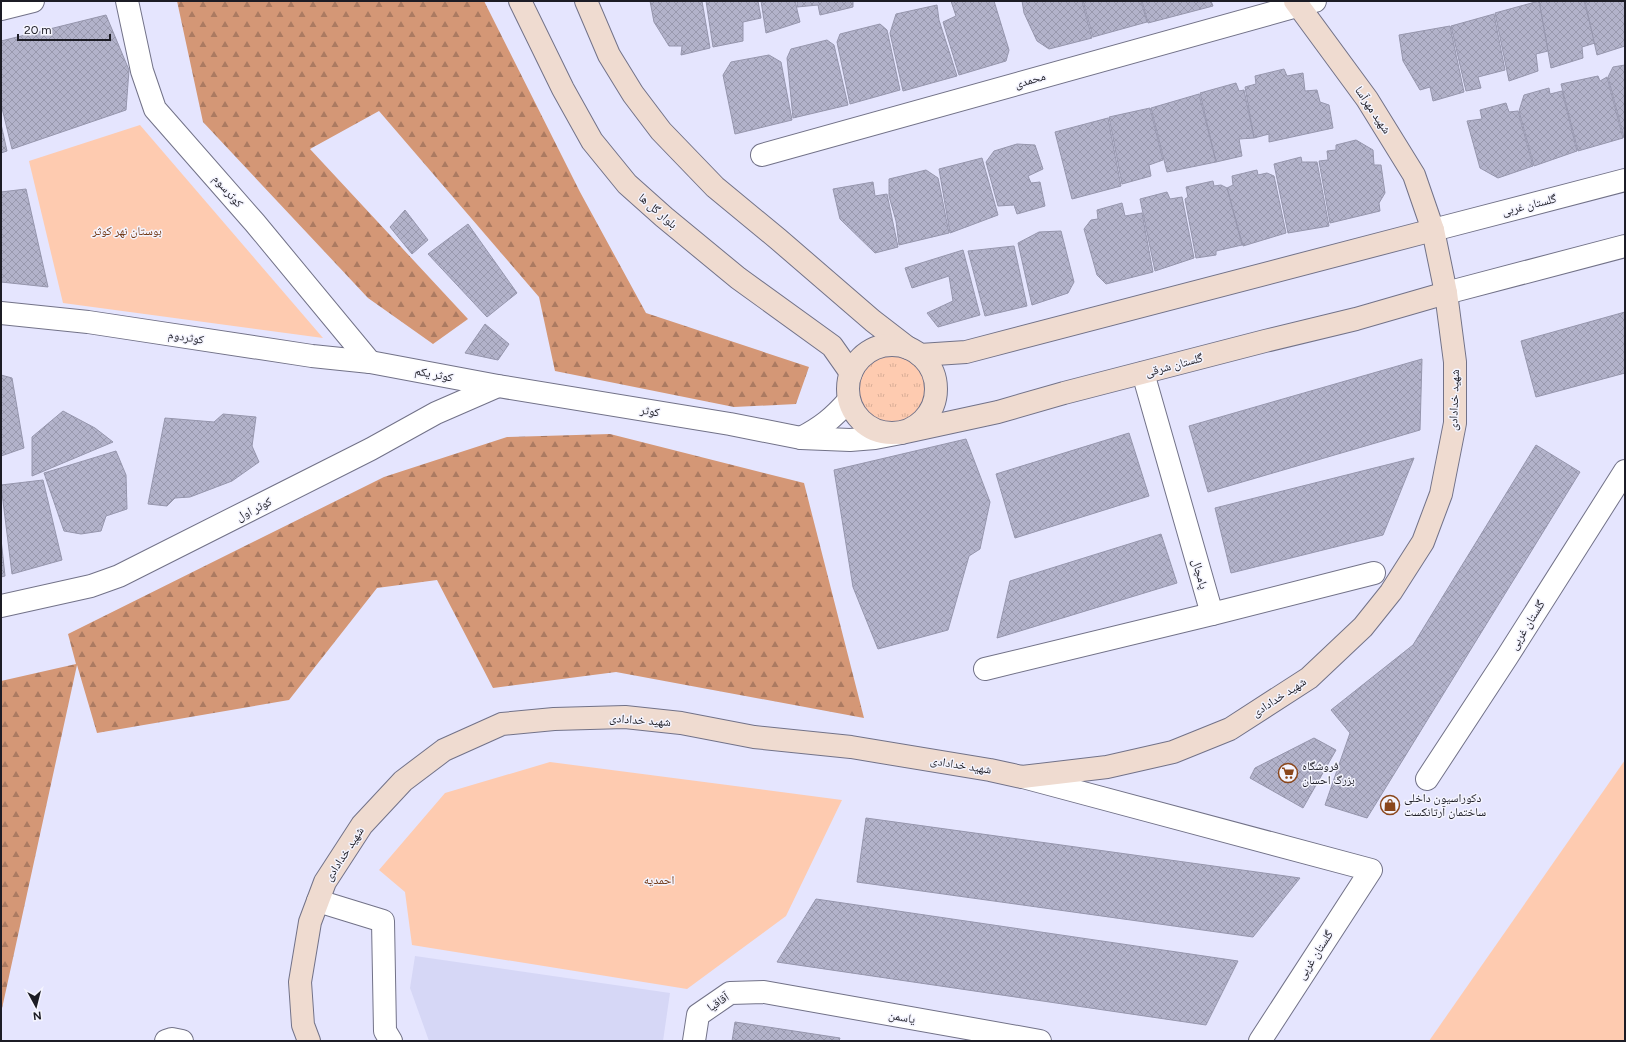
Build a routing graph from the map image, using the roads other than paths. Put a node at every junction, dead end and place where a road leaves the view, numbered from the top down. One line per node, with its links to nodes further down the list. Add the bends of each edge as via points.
1 (33, 1): 6 (street)
2 (127, 1): 14 (street, کوثرسوم, via 142,71 155,109 255,223)
3 (520, 1): 15 (main road, بلوار گل ها, via 592,141 627,184 738,278 832,346)
4 (586, 1): 13 (main road, via 609,55 633,94 661,131 716,187 873,321)
5 (1303, 2): 7 (street, محمدی); 9 (main road, شهید مهرآسا, via 1396,143 1414,175)
6 (1, 9)
7 (762, 155)
8 (1625, 180): 9 (street, گلستان غربی)
9 (1433, 230): 11 (main road, شهید خدادادی); 13 (main road, via 966,352)
10 (1625, 246): 11 (street)
11 (1446, 293): 16 (main road, گلستان شرقی, via 1356,319); 26 (main road, شهید خدادادی, via 1455,362 1455,423 1442,494 1423,542 1391,592 1363,627 1309,678 1230,729 1173,752 1107,767)
12 (1, 313): 14 (street, کوثردوم, via 88,322 312,356)
13 (914, 352): 15 (main road, via 894,345 881,347 868,352 858,361); 19 (main road, via 930,366 935,379 935,400 925,419 914,428)
14 (370, 362): 17 (street, کوثر یکم)
15 (851, 373): 18 (main road, via 847,387)
16 (1143, 373): 19 (main road, گلستان شرقی, via 998,412); 24 (street, پامچال)
17 (498, 386): 20 (street, کوثر); 23 (street, کوثر اول, via 436,413 336,467 119,576 91,586)
18 (849, 400): 19 (main road, via 863,423 874,430 887,434); 20 (street, via 820,428)
19 (901, 433): 20 (street, کوثر, via 850,440)
20 (801, 438)
21 (1625, 471): 27 (street, گلستان غربی)
22 (1374, 573): 24 (street)
23 (1, 606)
24 (1212, 614): 25 (street)
25 (985, 669)
26 (1022, 777): 28 (main road, شهید خدادادی, via 851,747 754,737 681,723 632,718 554,719 502,724 444,750 403,781 362,825 325,882); 36 (street, گلستان غربی, via 1371,870)
27 (1427, 779)
28 (318, 901): 32 (main road, شهید خدادادی, via 310,922 300,982 304,1025); 33 (street, via 383,921 385,1031)
29 (764, 992): 34 (street, آقاقیا, via 730,993 698,1015); 35 (street, یاسمن)
30 (166, 1041): 31 (street, via 172,1038)
31 (182, 1041)
32 (309, 1041)
33 (391, 1041)
34 (694, 1041)
35 (1040, 1041)
36 (1260, 1041)

